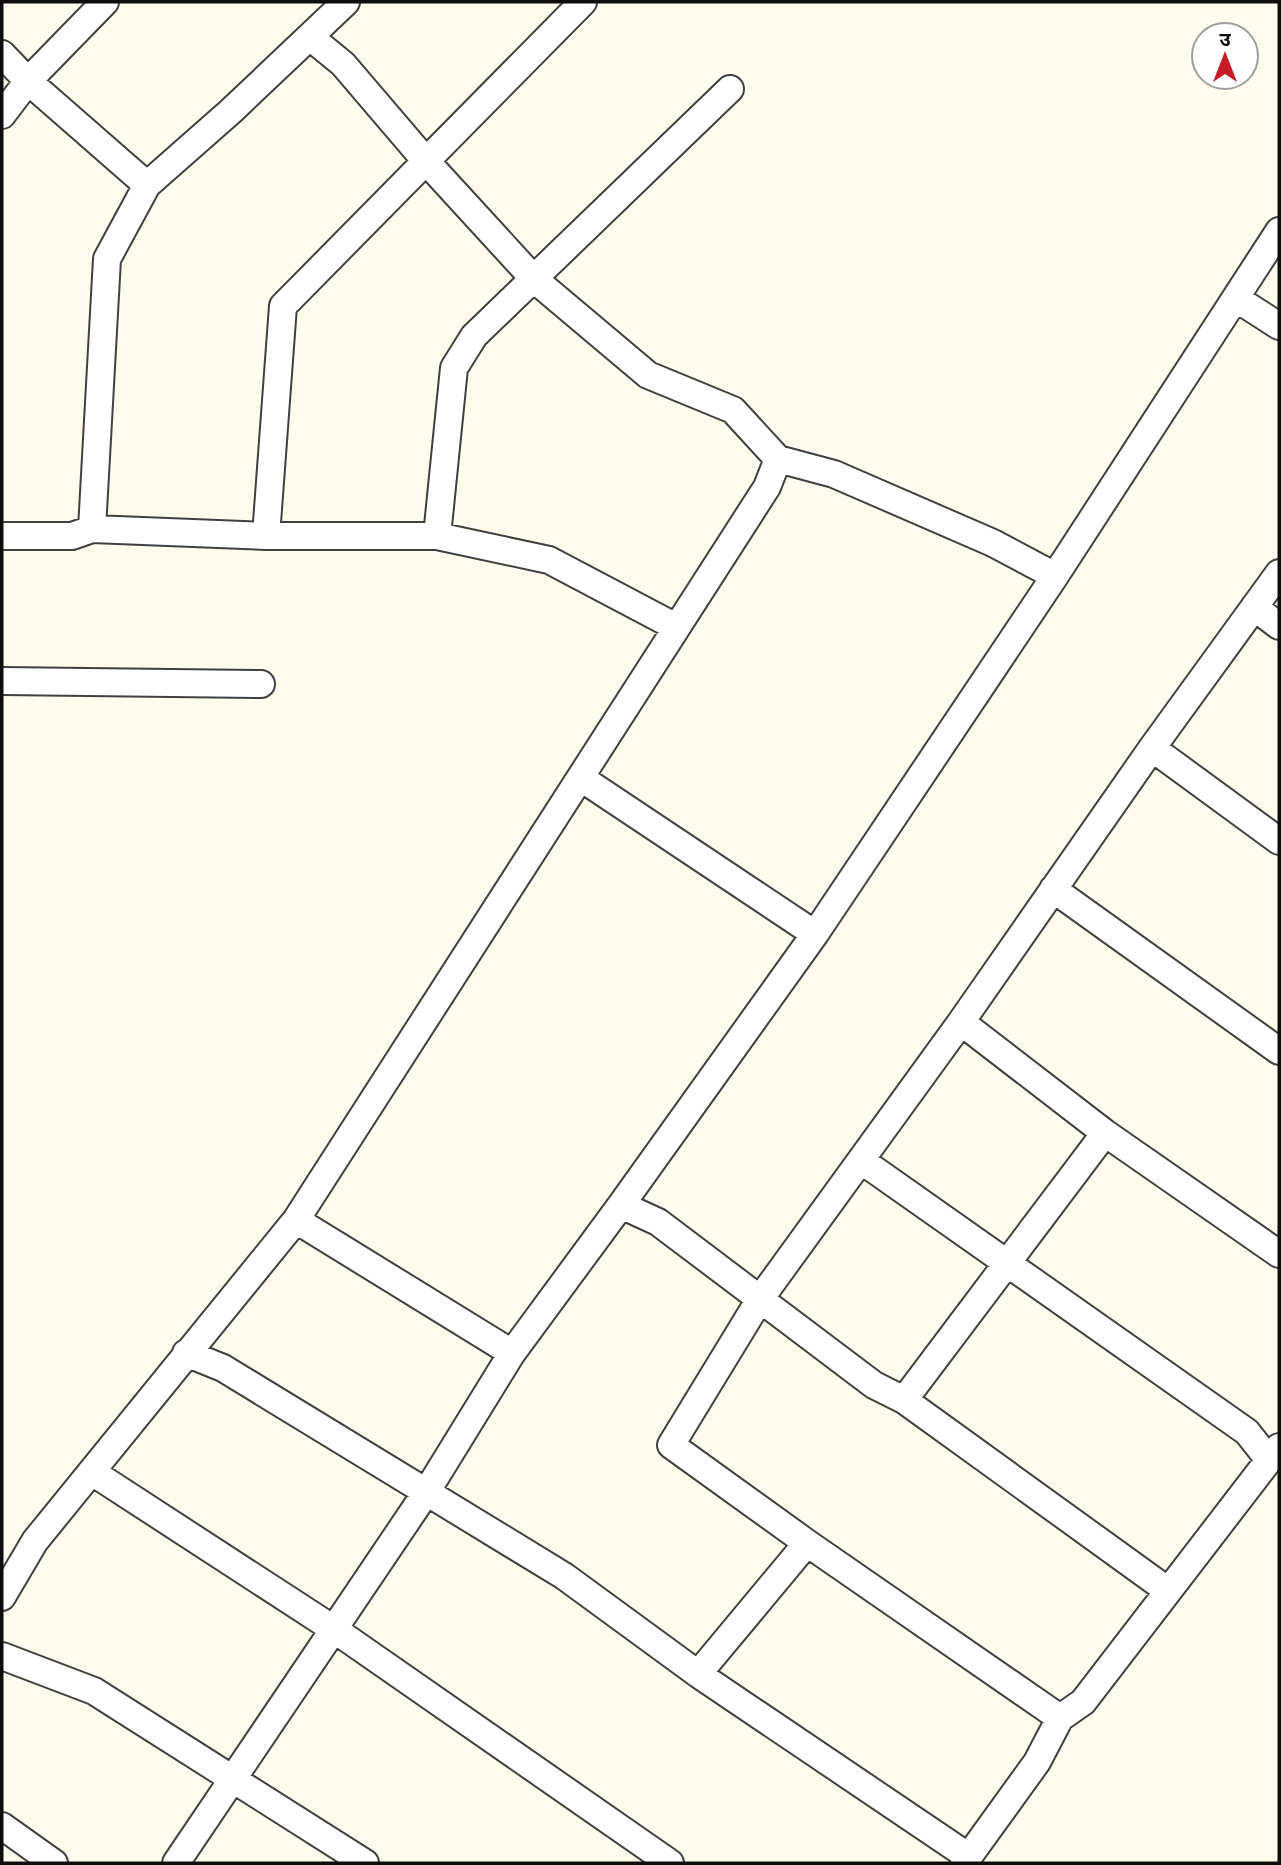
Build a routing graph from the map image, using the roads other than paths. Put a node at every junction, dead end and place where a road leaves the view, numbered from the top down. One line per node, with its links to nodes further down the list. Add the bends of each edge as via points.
1 (105, 2): 6 (street)
2 (346, 2): 4 (street)
3 (583, 2): 9 (street)
4 (310, 37): 9 (street, via 343,64); 10 (street)
5 (2, 54): 6 (street)
6 (28, 81): 8 (street); 10 (street)
7 (730, 89): 12 (street)
8 (2, 115)
9 (425, 160): 12 (street); 18 (street, via 283,306)
10 (147, 185): 16 (street, via 107,260)
11 (1279, 232): 13 (street)
12 (534, 279): 15 (street, via 648,375 733,410); 19 (street, via 474,336 454,368)
13 (1237, 299): 14 (street); 21 (street)
14 (1279, 326)
15 (778, 459): 21 (street, via 834,474 993,543); 24 (street, via 767,486)
16 (92, 528): 17 (street, via 72,536); 18 (street)
17 (2, 536)
18 (266, 536): 19 (street)
19 (437, 536): 24 (street, via 549,560)
20 (1279, 572): 22 (street)
21 (1055, 576): 31 (street)
22 (1254, 607): 23 (street); 27 (street)
23 (1279, 626)
24 (676, 627): 28 (street)
25 (2, 681): 26 (street)
26 (261, 684)
27 (1152, 748): 29 (street); 30 (street)
28 (581, 778): 31 (street); 37 (street)
29 (1279, 841)
30 (1053, 889): 32 (street); 33 (street)
31 (815, 934): 36 (street)
32 (961, 1022): 34 (street); 35 (street)
33 (1279, 1051)
34 (1105, 1133): 38 (street); 39 (street)
35 (862, 1161): 39 (street); 40 (street)
36 (621, 1205): 40 (street, via 658,1222); 42 (street)
37 (296, 1220): 41 (street); 42 (street)
38 (1279, 1254)
39 (1009, 1264): 43 (street); 44 (street)
40 (760, 1299): 43 (street, via 874,1385); 47 (street, via 671,1445)
41 (186, 1353): 45 (street); 46 (street, via 223,1368)
42 (512, 1353): 46 (street)
43 (904, 1400): 48 (street)
44 (1274, 1453): 48 (street)
45 (92, 1472): 49 (street, via 35,1541); 50 (street)
46 (427, 1491): 50 (street); 52 (street, via 564,1576)
47 (807, 1544): 52 (street); 53 (street)
48 (1167, 1591): 53 (street, via 1083,1702)
49 (2, 1597)
50 (335, 1630): 54 (street); 60 (street)
51 (2, 1656): 54 (street, via 94,1691)
52 (698, 1674): 56 (street)
53 (1060, 1718): 56 (street, via 1037,1762)
54 (234, 1778): 58 (street); 59 (street)
55 (2, 1826): 57 (street)
56 (966, 1860)
57 (54, 1863)
58 (176, 1863)
59 (365, 1863)
60 (670, 1863)

